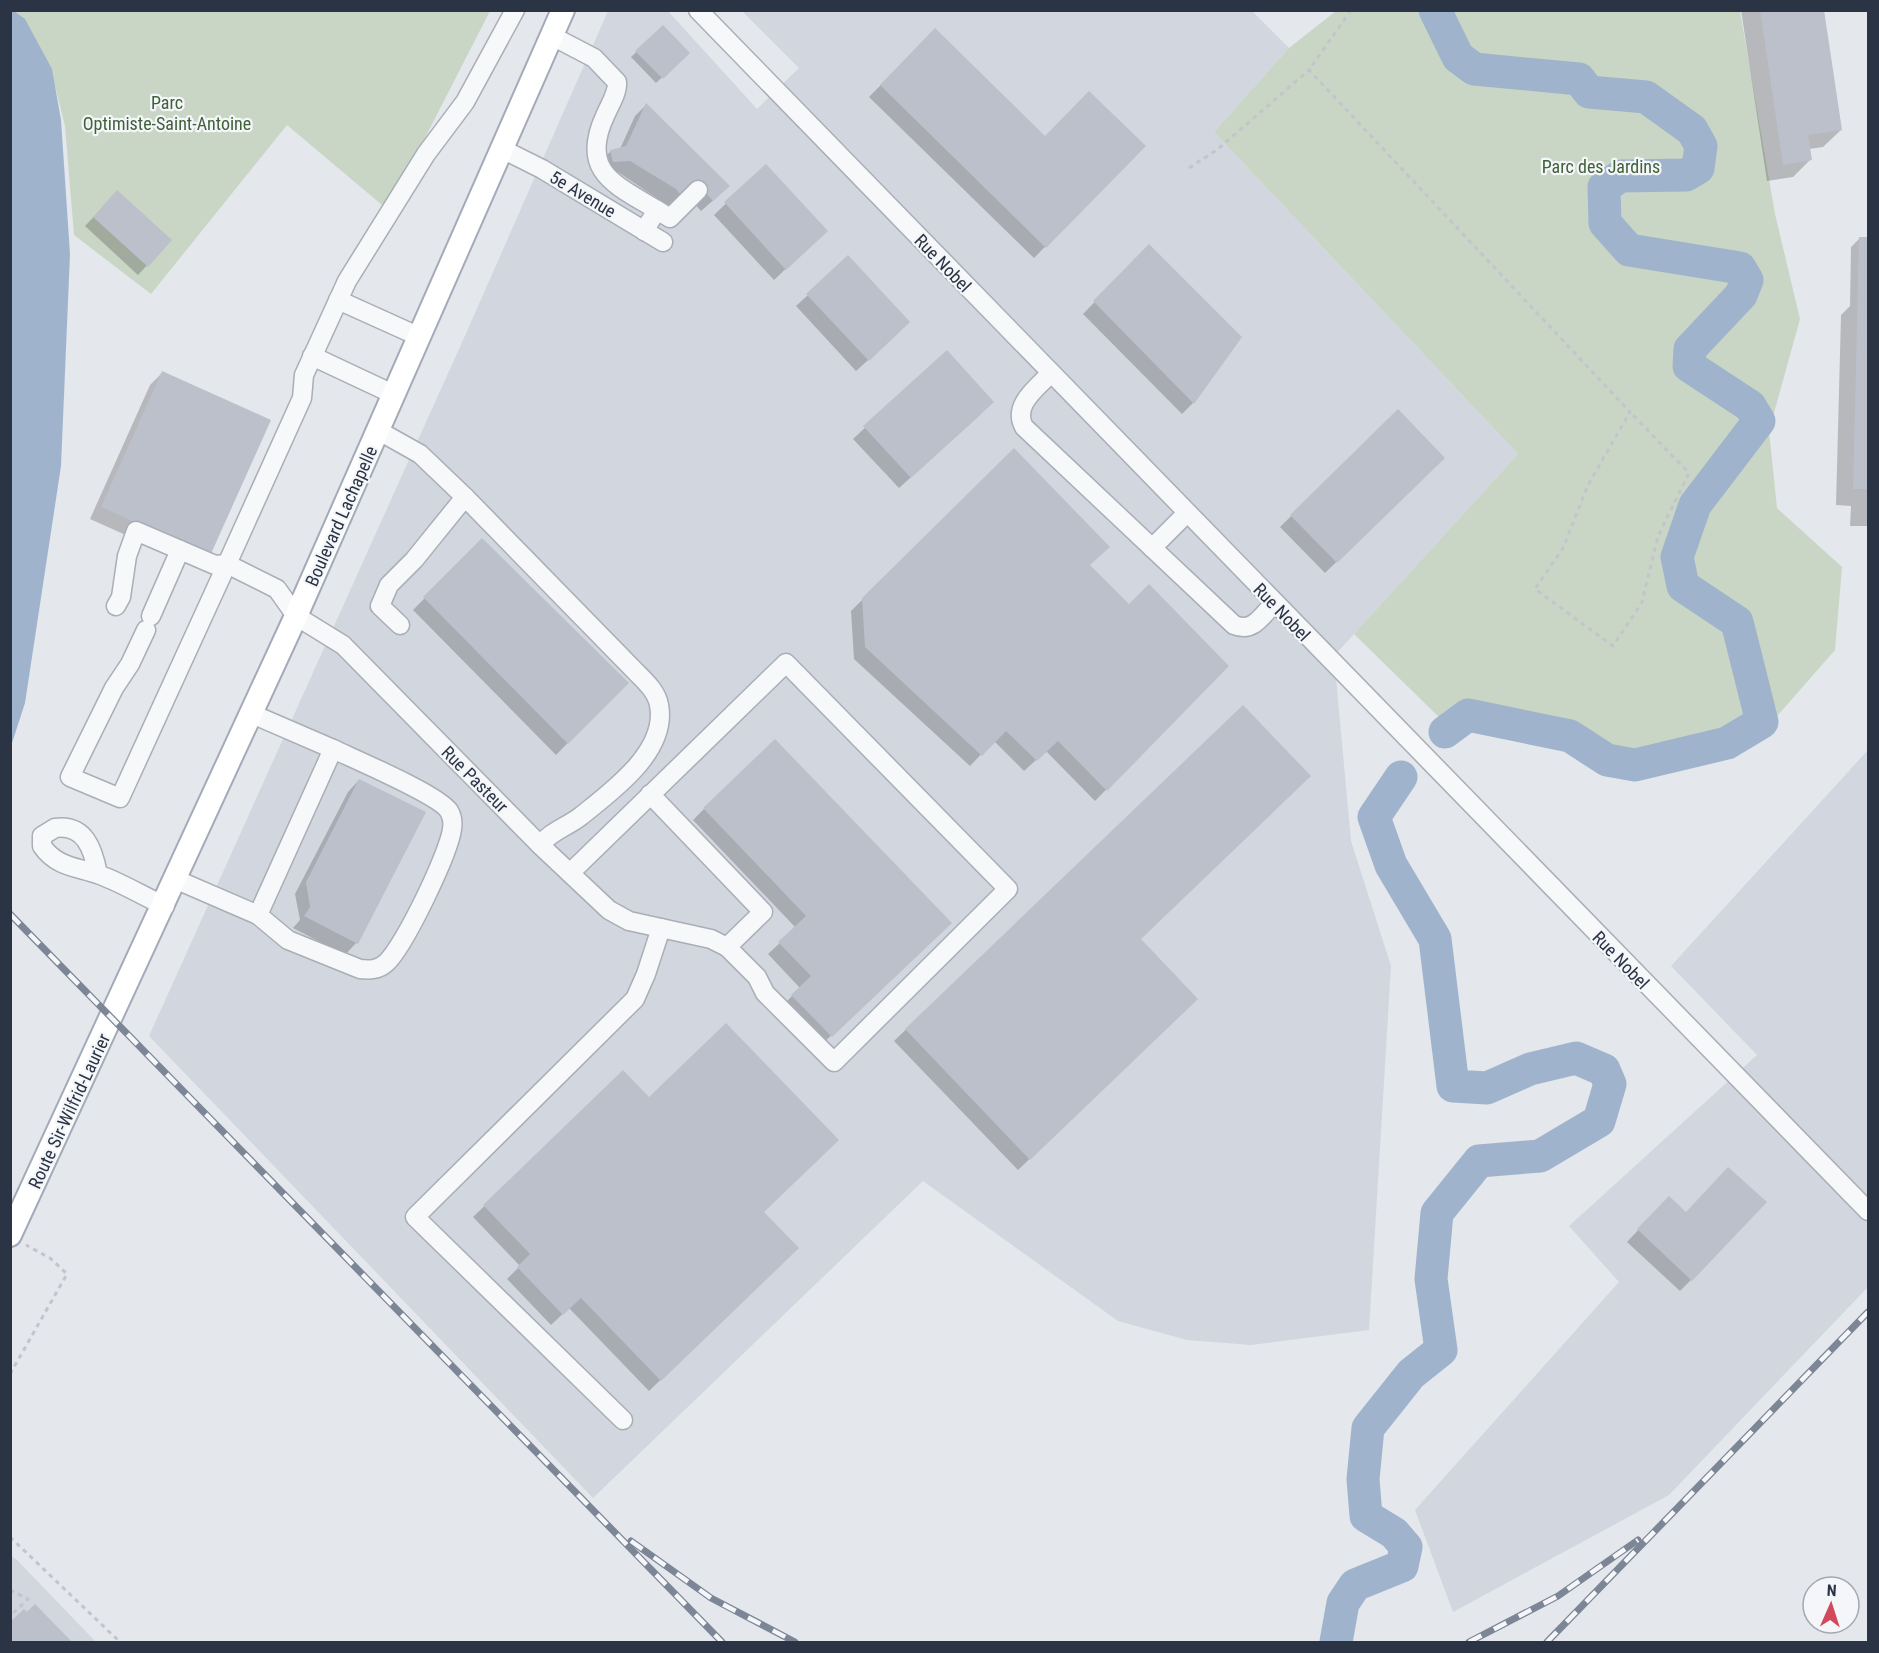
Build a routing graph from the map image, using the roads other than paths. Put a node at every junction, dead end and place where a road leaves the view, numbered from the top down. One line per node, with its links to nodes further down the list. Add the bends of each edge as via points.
1 (515, 10): 10 (street, via 465,102 426,154)
2 (563, 10): 4 (main road, Boulevard Lachapelle)
3 (698, 10): 13 (street, Rue Nobel)
4 (552, 36): 5 (main road, Boulevard Lachapelle); 7 (street, via 594,58 617,82 597,138 599,166 611,182)
5 (502, 149): 8 (street, 5e Avenue); 11 (main road, Boulevard Lachapelle)
6 (698, 190): 7 (street, via 670,218)
7 (657, 210): 8 (street)
8 (644, 231): 9 (street, 5e Avenue)
9 (663, 242)
10 (338, 300): 11 (street); 12 (street)
11 (420, 337): 14 (main road, Boulevard Lachapelle)
12 (312, 356): 14 (street); 20 (street, via 304,375 302,398)
13 (1051, 373): 17 (street, Rue Nobel); 18 (street, via 1022,405 1019,412 1023,426)
14 (395, 395): 15 (main road, Boulevard Lachapelle)
15 (379, 431): 16 (street, via 420,454); 23 (main road, Boulevard Lachapelle)
16 (465, 497): 24 (street, via 389,585 380,606); 28 (street, via 652,689 660,706 657,734 649,753 580,816)
17 (1187, 513): 18 (street); 21 (street, Rue Nobel)
18 (1152, 548): 21 (street, via 1234,626 1251,627)
19 (180, 550): 20 (street, via 214,565); 20 (street, via 130,664 70,777 120,798); 22 (street, via 136,531)
20 (227, 564): 23 (street, via 277,589)
21 (1274, 603): 37 (street, Rue Nobel)
22 (116, 606)
23 (296, 616): 25 (main road, Boulevard Lachapelle); 28 (street, Rue Pasteur, via 343,645)
24 (400, 624)
25 (252, 714): 26 (street); 31 (main road, Boulevard Lachapelle)
26 (333, 749): 33 (street); 33 (street, via 426,795 449,811 450,838 410,931 386,963 371,970 360,969 288,940)
27 (650, 794): 29 (street); 35 (street, via 763,912); 35 (street, via 786,663 1008,889 834,1062 765,993 757,977)
28 (540, 845): 29 (street, Rue Pasteur)
29 (570, 873): 34 (street, Rue Pasteur, via 619,916)
30 (98, 874): 32 (street)
31 (177, 880): 32 (main road, Boulevard Lachapelle); 33 (street)
32 (165, 906): 36 (main road, Boulevard Lachapelle)
33 (258, 915)
34 (661, 928): 35 (street, Rue Pasteur, via 711,939); 39 (street, via 634,999 415,1218)
35 (727, 947)
36 (113, 1019): 38 (main road, Route Sir-Wilfrid-Laurier)
37 (1869, 1211)
38 (16, 1239)
39 (623, 1420)

